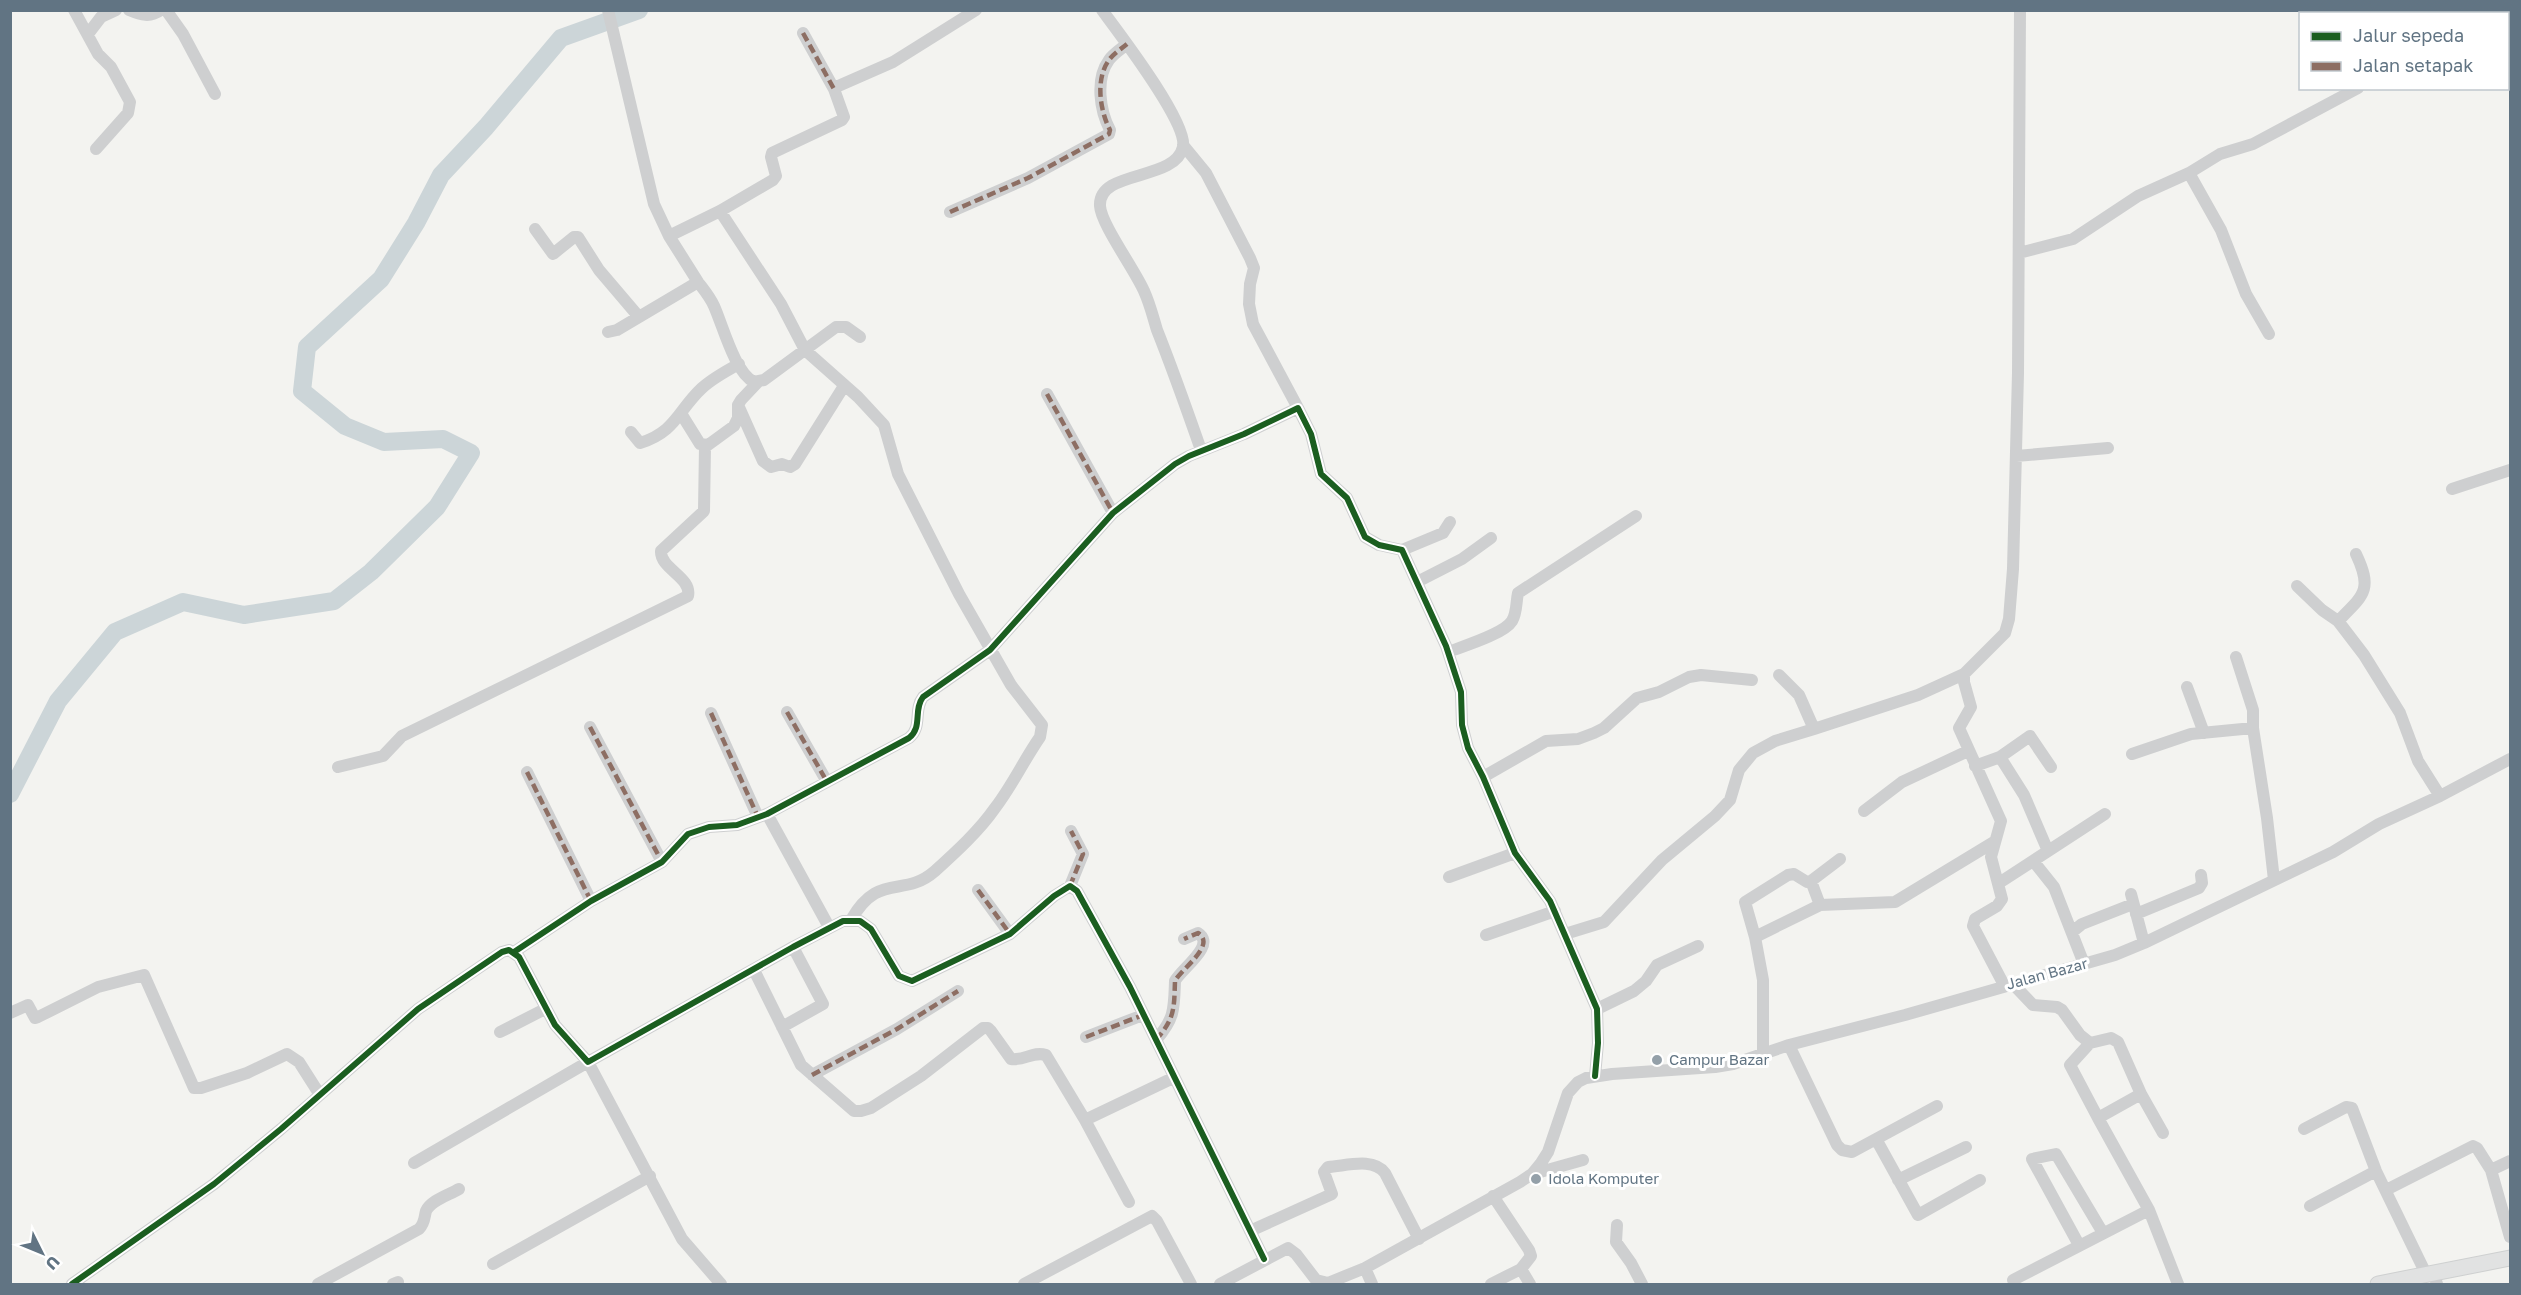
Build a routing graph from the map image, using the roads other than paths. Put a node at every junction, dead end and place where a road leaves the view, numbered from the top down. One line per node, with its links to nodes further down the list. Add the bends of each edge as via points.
1 (74, 10): 12 (street)
2 (116, 10): 12 (street, via 101,17)
3 (129, 10): 10 (street)
4 (161, 10): 10 (street, via 152,15)
5 (166, 10): 16 (street)
6 (608, 10): 23 (street, via 651,193)
7 (976, 10): 14 (street, via 893,62)
8 (1102, 10): 13 (street)
9 (2020, 10): 24 (street)
10 (139, 13)
11 (803, 33): 14 (street)
12 (88, 34): 18 (street, via 130,102 128,113)
13 (1127, 44): 17 (street, via 1175,119); 21 (street, via 1111,57 1103,72 1100,90 1109,134 1028,178)
14 (834, 89): 20 (street, via 842,120 772,153 775,178)
15 (2354, 90): 19 (street, via 2253,144 2220,154)
16 (215, 94)
17 (1183, 145): 36 (street, via 1206,173 1250,258 1254,268 1250,294 1253,324); 41 (street, via 1176,160 1105,190 1100,205 1145,294)
18 (96, 148)
19 (2189, 173): 24 (street, via 2138,196 2073,239); 28 (street, via 2221,230 2246,294)
20 (720, 211): 23 (street); 30 (street, via 781,304)
21 (950, 212)
22 (535, 229): 26 (street, via 554,254 578,237 599,270)
23 (669, 236): 25 (street)
24 (2019, 253): 42 (street)
25 (698, 282): 26 (street); 31 (street, via 714,306)
26 (639, 317): 27 (street)
27 (608, 332)
28 (2270, 334)
29 (860, 337): 30 (street, via 841,325)
30 (805, 350): 32 (street); 33 (street)
31 (739, 364): 32 (street, via 745,376); 37 (street, via 702,388)
32 (758, 382): 35 (street)
33 (844, 386): 35 (street, via 790,467 771,466 763,461); 54 (street, via 884,424 898,474)
34 (1047, 394): 45 (street)
35 (738, 405): 39 (street, via 734,426)
36 (1298, 408): 41 (street); 49 (street, via 1311,434 1321,474 1347,498 1365,537)
37 (682, 415): 38 (street, via 663,433 642,443); 39 (street)
38 (631, 432)
39 (705, 446): 72 (street, via 704,511 661,551 663,560 687,586 688,596 402,736 383,756)
40 (2108, 448): 42 (street)
41 (1201, 450): 45 (street, via 1175,464)
42 (2016, 456): 57 (street, via 2007,627 2001,639)
43 (2511, 470): 44 (street)
44 (2451, 489)
45 (1113, 513): 54 (street)
46 (1636, 516): 55 (street, via 1518,593 1515,615 1500,631)
47 (1450, 522): 49 (street, via 1443,533)
48 (1491, 538): 51 (street, via 1462,559)
49 (1402, 550): 51 (street)
50 (2356, 554): 53 (street, via 2366,591)
51 (1417, 582): 55 (street)
52 (2297, 586): 53 (street)
53 (2338, 621): 77 (street, via 2400,713 2418,761)
54 (990, 650): 76 (street, via 923,697 913,734); 99 (street, via 1011,685 1041,722 1040,737 995,808 934,871 926,878 874,893 861,902)
55 (1448, 652): 75 (street, via 1461,692 1463,737)
56 (2236, 657): 64 (street, via 2253,710)
57 (1964, 674): 65 (street, via 1918,695); 67 (street, via 1971,707 1959,728)
58 (1779, 675): 65 (street, via 1799,695)
59 (1752, 680): 75 (street, via 1701,675 1689,678 1637,698 1594,733 1578,739 1546,741)
60 (2187, 687): 66 (street)
61 (787, 712): 76 (street)
62 (711, 713): 80 (street)
63 (590, 727): 86 (street)
64 (2253, 728): 66 (street); 90 (street)
65 (1814, 729): 103 (street, via 1753,753 1739,770 1730,800 1715,816 1662,860 1604,922)
66 (2204, 733): 68 (street)
67 (1968, 751): 71 (street); 78 (street, via 1902,783)
68 (2132, 754)
69 (2000, 757): 71 (street); 73 (street, via 2030,736); 83 (street, via 2024,795)
70 (2511, 759): 77 (street, Jalan Bazar)
71 (1975, 766): 82 (street, via 2001,821)
72 (338, 767)
73 (2051, 767)
74 (527, 772): 95 (street)
75 (1483, 777): 84 (street)
76 (826, 780): 80 (street)
77 (2440, 796): 90 (street, Jalan Bazar)
78 (1864, 811)
79 (2105, 814): 83 (street)
80 (762, 815): 86 (street, via 737,825 697,829); 100 (street)
81 (1071, 831): 93 (street, via 1083,854)
82 (1994, 842): 92 (street, via 1991,857); 97 (street, via 1889,904)
83 (2048, 851): 87 (street)
84 (1515, 853): 89 (street); 98 (street)
85 (1840, 859): 91 (street)
86 (662, 862): 95 (street)
87 (2034, 862): 92 (street); 101 (street, via 2054,887)
88 (2201, 875): 96 (street, via 2199,888)
89 (1449, 877)
90 (2274, 880): 107 (street, Jalan Bazar)
91 (1811, 881): 97 (street); 105 (street, via 1788,875 1747,899)
92 (1999, 883): 113 (street, via 2000,903 1975,919 1973,926)
93 (1070, 886): 102 (street); 118 (street, via 1077,891)
94 (978, 890): 102 (street)
95 (591, 901): 110 (street)
96 (2133, 904): 101 (street, via 2082,924); 107 (street)
97 (1820, 905): 105 (street)
98 (1555, 911): 103 (street); 104 (street)
99 (851, 920): 100 (street); 102 (street, via 871,929 899,976 906,981)
100 (829, 927): 109 (street)
101 (2072, 932): 111 (street)
102 (1010, 934)
103 (1565, 934): 116 (street)
104 (1486, 936)
105 (1755, 937): 124 (street, via 1762,980)
106 (1184, 939): 122 (street, via 1202,934 1202,950 1175,981 1172,1019)
107 (2144, 943): 111 (street, Jalan Bazar)
108 (1698, 946): 116 (street, via 1657,965 1634,991)
109 (794, 947): 112 (street); 119 (street, via 823,1005)
110 (514, 952): 115 (street); 131 (street, via 502,952 418,1009)
111 (2084, 964): 113 (street, Jalan Bazar)
112 (754, 970): 119 (street); 126 (street)
113 (2008, 984): 123 (street, via 2033,1005 2062,1010); 125 (street, Jalan Bazar, via 1905,1015)
114 (958, 991): 127 (street)
115 (545, 1009): 120 (street); 126 (street, via 566,1040)
116 (1597, 1009): 128 (street)
117 (10, 1013): 131 (street, via 28,1005 35,1018 98,987 144,975 194,1088 246,1073 287,1053 299,1062)
118 (1143, 1015): 121 (street); 122 (street)
119 (782, 1027): 127 (street, via 795,1055)
120 (500, 1032)
121 (1086, 1037)
122 (1156, 1040): 129 (street)
123 (2090, 1043): 130 (street, via 2111,1038 2118,1042); 133 (street, via 2070,1067)
124 (1763, 1054): 125 (street, Jalan Bazar); 128 (street, Jalan Bazar, via 1715,1067)
125 (1794, 1057): 137 (street, via 1842,1150 1852,1152)
126 (588, 1062): 141 (street); 145 (street)
127 (812, 1075): 134 (street, via 850,1109 861,1112 921,1076 986,1027 1011,1059 1046,1054)
128 (1595, 1076): 144 (street, Jalan Bazar, via 1573,1087 1548,1152)
129 (1173, 1078): 134 (street); 155 (street)
130 (2141, 1094): 133 (street); 136 (street)
131 (320, 1095): 167 (street, via 221,1178)
132 (1936, 1106): 137 (street)
133 (2098, 1118): 153 (street)
134 (1085, 1120): 151 (street)
135 (2304, 1129): 143 (street, via 2349,1107)
136 (2163, 1133)
137 (1876, 1139): 146 (street)
138 (1966, 1147): 146 (street)
139 (1583, 1160): 144 (street)
140 (2511, 1161): 142 (street)
141 (414, 1163)
142 (2491, 1170): 149 (street, via 2473,1146); 157 (street)
143 (2376, 1172): 149 (street); 152 (street)
144 (1532, 1174): 150 (street)
145 (650, 1176): 162 (street); 169 (street, via 682,1239)
146 (1898, 1180): 147 (street, via 1918,1215)
147 (1980, 1180)
148 (459, 1189): 168 (street, via 432,1204 419,1229)
149 (2386, 1190): 165 (street)
150 (1493, 1196): 158 (street); 164 (street, via 1529,1250 1531,1256)
151 (1129, 1202)
152 (2310, 1206)
153 (2149, 1210): 156 (street); 177 (street)
154 (1617, 1225): 176 (street, via 1616,1242)
155 (1250, 1231): 158 (street, via 1332,1194 1324,1172 1328,1167 1372,1164 1385,1173); 161 (street)
156 (2103, 1233): 159 (street); 159 (street, via 2056,1154 2032,1159)
157 (2511, 1237)
158 (1419, 1239): 163 (street)
159 (2079, 1245): 166 (street)
160 (2511, 1258): 165 (main road)
161 (1264, 1259): 163 (street, via 1291,1248 1322,1283 1337,1281); 172 (street)
162 (493, 1264)
163 (1365, 1268): 173 (street)
164 (1521, 1269): 174 (street); 175 (street)
165 (2433, 1278): 178 (main road)
166 (2013, 1281)
167 (72, 1284)
168 (318, 1284)
169 (722, 1284)
170 (1023, 1284): 171 (street, via 1152,1216)
171 (1191, 1284)
172 (1220, 1284)
173 (1372, 1284)
174 (1491, 1284)
175 (1530, 1284)
176 (1642, 1284)
177 (2178, 1284)
178 (2378, 1284)

